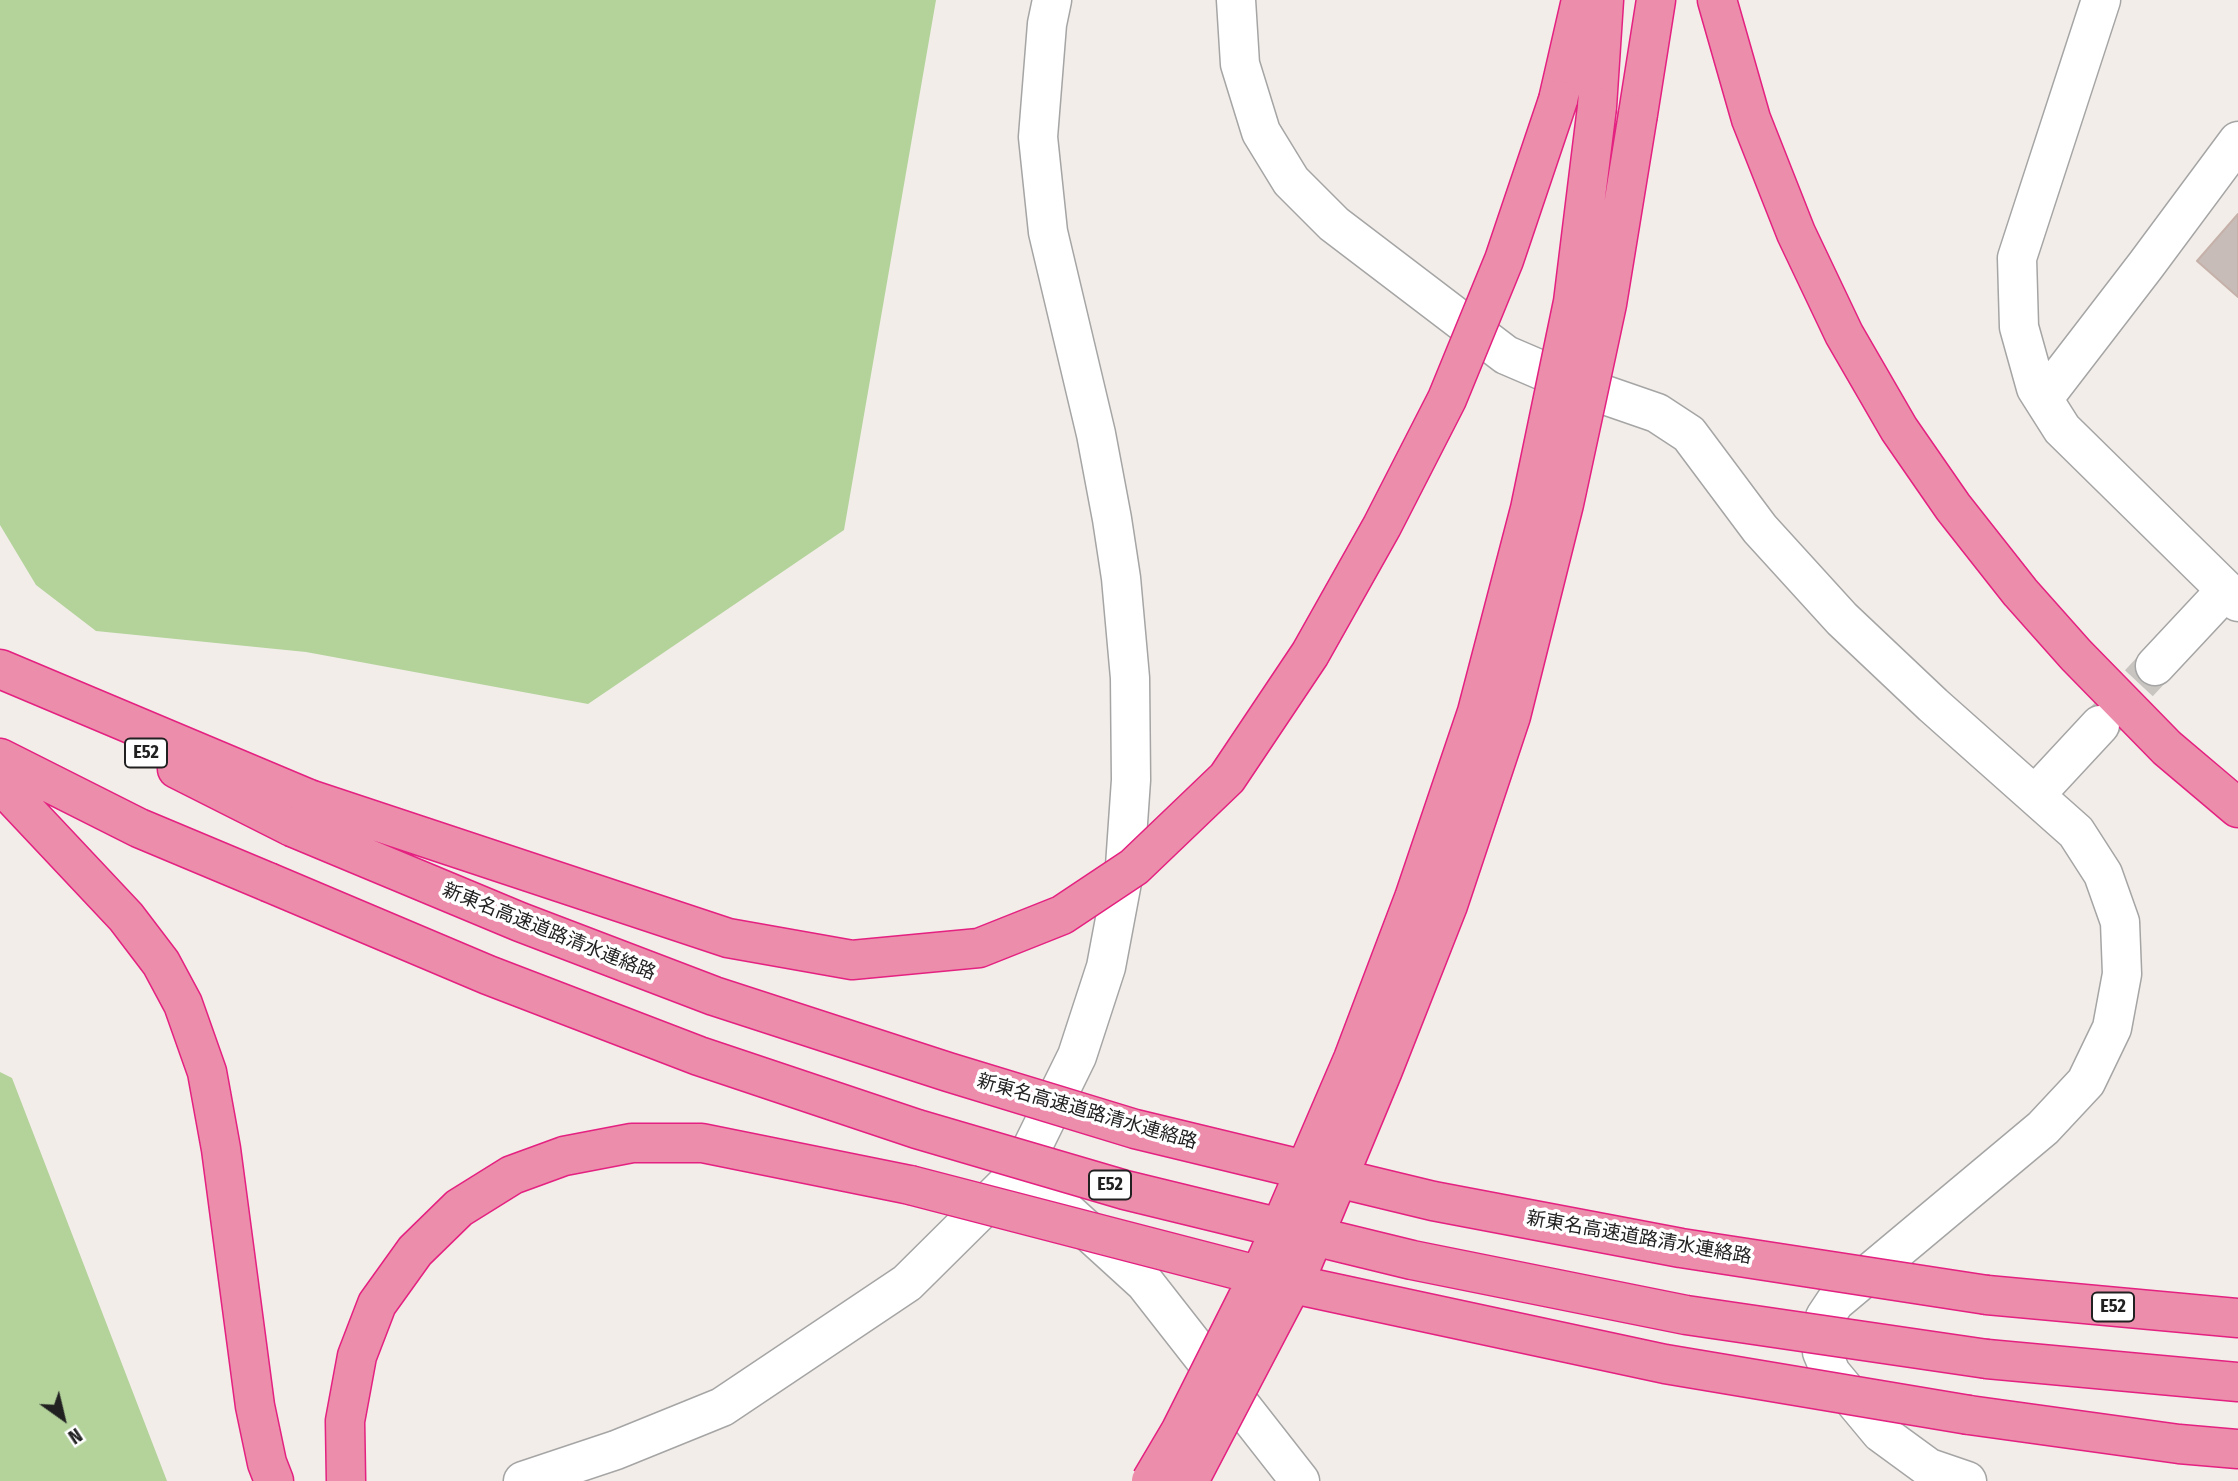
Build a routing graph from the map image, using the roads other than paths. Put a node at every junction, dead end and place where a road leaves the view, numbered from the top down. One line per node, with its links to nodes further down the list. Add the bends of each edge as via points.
1 (1052, 0): 20 (street, via 1038,137 1048,232 1096,434 1121,578 1130,678 1131,780 1125,866 1106,967 1077,1056)
2 (1236, 0): 17 (street, via 1240,64 1261,132 1292,181 1334,224 1506,355 1576,386 1657,413 1689,434 1760,529 1842,619)
3 (1581, 0): 19 (highway, bridge, via 1558,100 1504,260 1447,399 1310,654 1227,778 1134,867 1062,915 979,948 852,960 728,938)
4 (1604, 0): 27 (highway, bridge, via 1597,107 1573,302 1530,509 1477,712 1415,898 1348,1072 1267,1259)
5 (1656, 0): 28 (highway, bridge, via 1606,304 1564,503 1507,729 1448,905 1301,1267)
6 (1717, 0): 18 (highway, via 1751,119 1796,233 1844,334 1899,429 1953,507 2076,655 2168,748)
7 (2101, 0): 9 (street, via 2017,258 2019,327)
8 (2238, 141): 9 (street)
9 (2043, 399): 10 (street, via 2062,429)
10 (2232, 596): 11 (street)
11 (2155, 666)
12 (0, 669): 19 (highway)
13 (0, 680): 19 (highway, 新東名高速道路清水連絡路 / E52)
14 (2100, 725): 17 (street)
15 (0, 758): 22 (highway, E52, bridge, via 139,828 488,975 699,1056 917,1129 1125,1190 1412,1260 1686,1315 1987,1359)
16 (0, 783): 24 (highway, via 126,917 183,1004 207,1072 254,1406)
17 (2035, 795): 30 (street, via 2076,832 2103,874 2120,922 2122,974 2112,1028 2086,1082 2043,1128 1835,1302 1825,1317 1822,1352 1830,1373 1881,1433 1928,1468)
18 (2238, 808)
19 (301, 813): 21 (highway, 新東名高速道路清水連絡路 / E52, bridge, via 520,922 714,996 1135,1129 1433,1201 1681,1248 1987,1295)
20 (1021, 1170): 26 (street, via 906,1283 722,1408); 29 (street, via 1145,1283)
21 (2238, 1318)
22 (2238, 1382)
23 (2238, 1449): 25 (highway, bridge, via 1969,1415 1665,1364 1301,1286 910,1185 702,1143 632,1143 564,1156 512,1175 458,1208 415,1251 377,1304 357,1356 345,1420)
24 (274, 1481)
25 (346, 1481)
26 (523, 1481)
27 (1151, 1481)
28 (1189, 1481)
29 (1300, 1481)
30 (1967, 1481)

